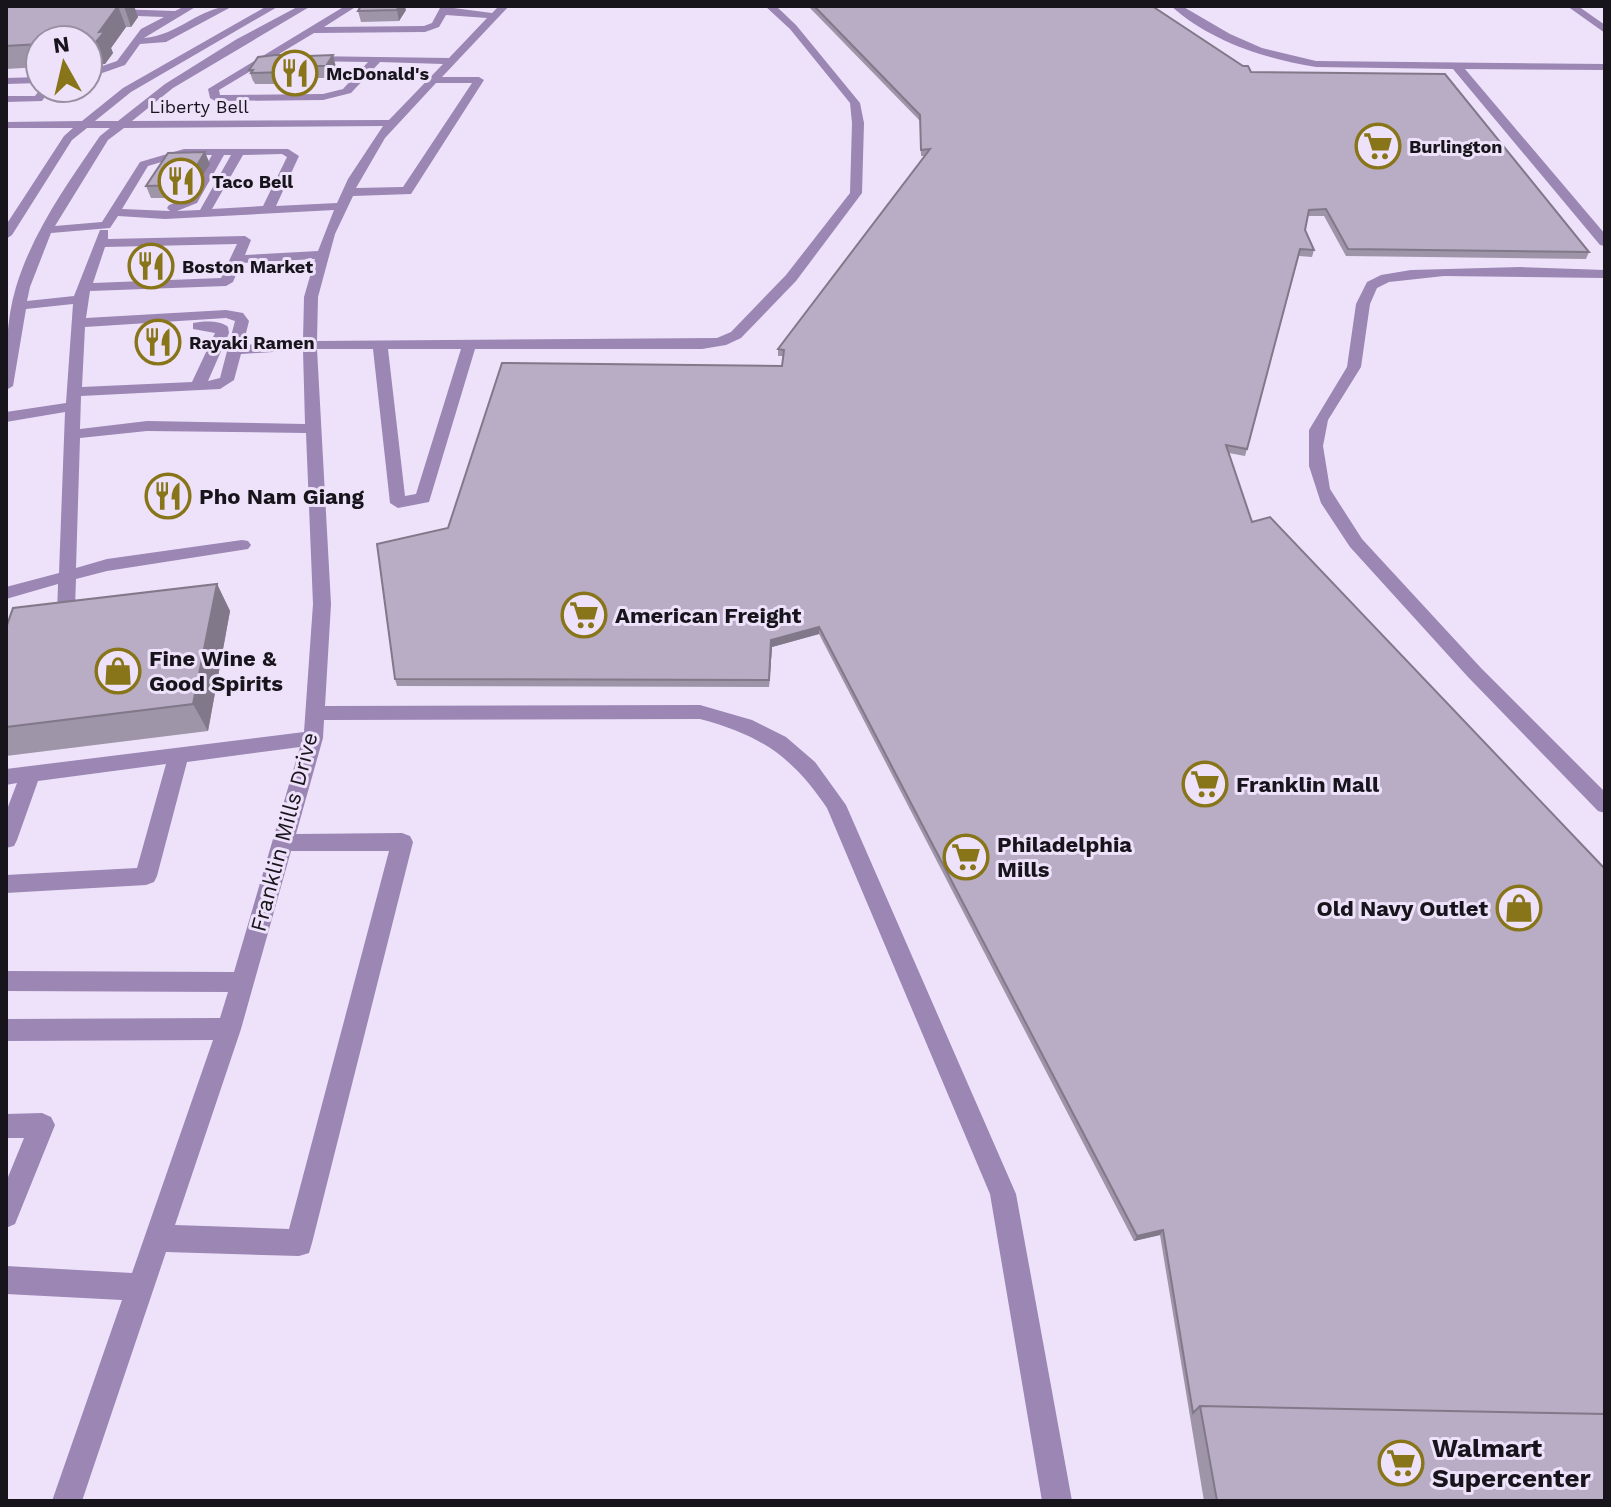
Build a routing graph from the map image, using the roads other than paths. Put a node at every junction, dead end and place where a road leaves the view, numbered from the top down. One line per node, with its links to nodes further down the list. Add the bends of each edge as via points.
1 (110, 6): 12 (street, via 111,12)
2 (192, 6): 12 (street)
3 (228, 6): 18 (street, via 162,40)
4 (274, 6): 30 (street, via 127,90)
5 (306, 6): 16 (street)
6 (352, 6): 14 (street)
7 (504, 6): 13 (street, Franklin Mills Drive)
8 (770, 6): 56 (street, via 793,27 858,113 856,193 791,278 736,335 721,342)
9 (1176, 6): 24 (street, via 1246,48 1291,61)
10 (1572, 6): 15 (street)
11 (443, 9): 13 (street); 14 (street, via 436,25 425,29)
12 (177, 14): 18 (street, via 144,31)
13 (494, 16): 23 (street, Franklin Mills Drive)
14 (312, 30): 20 (street)
15 (1605, 30)
16 (248, 37): 17 (street); 31 (street, via 169,86)
17 (261, 40)
18 (137, 41): 26 (street, via 121,63)
19 (274, 42): 20 (street)
20 (287, 45): 21 (street)
21 (263, 59): 22 (street); 22 (street, via 213,89 215,98 323,97 347,91)
22 (377, 59): 23 (street)
23 (452, 61): 27 (street, Franklin Mills Drive)
24 (1456, 65): 25 (street); 46 (street)
25 (1605, 67)
26 (104, 69)
27 (432, 80): 28 (street, Franklin Mills Drive); 39 (street, via 479,80 407,191)
28 (392, 123): 31 (street, Liberty Bell); 32 (street, Franklin Mills Drive)
29 (6, 125): 30 (street, Liberty Bell)
30 (84, 125): 31 (street, Liberty Bell); 34 (street)
31 (119, 125): 35 (street)
32 (380, 136): 35 (street, Liberty Bell); 39 (street, Franklin Mills Drive)
33 (6, 138): 34 (street, Liberty Bell)
34 (68, 138): 35 (street, Liberty Bell); 45 (street)
35 (104, 138): 44 (street)
36 (220, 152): 37 (street); 38 (street); 38 (street, via 193,200 171,208 132,200)
37 (239, 152): 41 (street, via 284,151 293,156); 42 (street)
38 (159, 158): 43 (street, via 144,164)
39 (348, 192): 40 (street, Franklin Mills Drive)
40 (342, 206): 41 (street); 48 (street, Franklin Mills Drive)
41 (268, 209): 42 (street)
42 (205, 211): 43 (street)
43 (110, 219): 44 (street); 47 (street)
44 (47, 230): 52 (street)
45 (6, 235)
46 (1605, 242)
47 (100, 243): 49 (street, via 245,240); 51 (street)
48 (323, 255): 49 (street); 54 (street, Franklin Mills Drive, via 311,297)
49 (236, 259): 51 (street, via 226,282)
50 (1605, 274): 73 (street, via 1423,271 1379,279 1371,286 1358,328 1355,365 1321,417 1314,442 1322,489 1353,539)
51 (82, 293): 52 (street); 53 (street)
52 (19, 306): 58 (street)
53 (78, 326): 57 (street, via 238,316 242,321); 59 (street, via 221,327); 60 (street)
54 (310, 345): 55 (street); 57 (street); 62 (street, Franklin Mills Drive)
55 (380, 345): 56 (street); 56 (street, via 398,503 423,498)
56 (469, 345)
57 (235, 350): 59 (street, via 227,380)
58 (6, 386)
59 (198, 386): 60 (street)
60 (74, 399): 61 (street); 63 (street)
61 (6, 417)
62 (313, 429): 63 (street, via 147,426); 68 (street, Franklin Mills Drive, via 322,604)
63 (72, 434): 65 (street)
64 (242, 545): 65 (street)
65 (68, 574): 66 (street); 67 (street, via 66,615)
66 (6, 593)
67 (94, 613)
68 (314, 713): 69 (street, Franklin Mills Drive); 87 (street, via 700,712 745,723 780,742 815,772 836,805 1003,1194)
69 (313, 738): 70 (street); 75 (street, Franklin Mills Drive)
70 (179, 755): 71 (street); 76 (street, via 146,876)
71 (31, 773): 72 (street); 74 (street)
72 (6, 777)
73 (1605, 805)
74 (6, 840)
75 (282, 843): 78 (street, Franklin Mills Drive); 83 (street, via 402,842 299,1243)
76 (6, 884)
77 (6, 981): 78 (street)
78 (243, 982): 79 (street, Franklin Mills Drive)
79 (229, 1029): 80 (street); 83 (street, Franklin Mills Drive)
80 (6, 1030)
81 (6, 1126): 82 (street, via 42,1125)
82 (6, 1215)
83 (157, 1238): 85 (street, Franklin Mills Drive)
84 (6, 1280): 85 (street)
85 (140, 1287): 86 (street, Franklin Mills Drive)
86 (67, 1501)
87 (1057, 1501)

